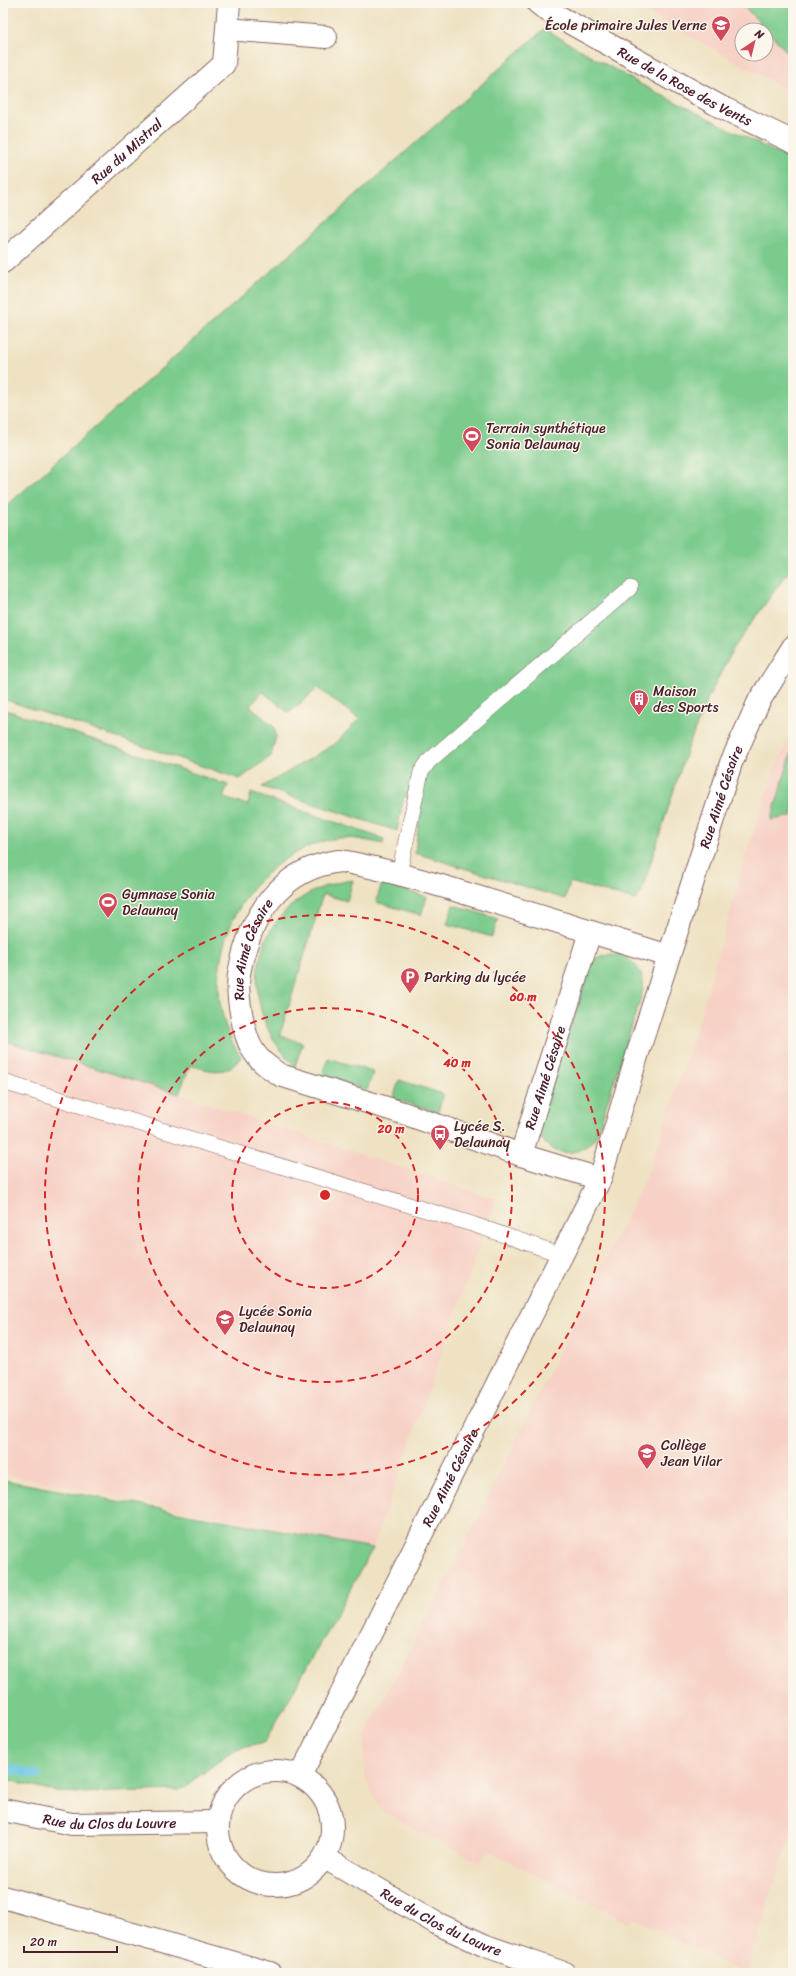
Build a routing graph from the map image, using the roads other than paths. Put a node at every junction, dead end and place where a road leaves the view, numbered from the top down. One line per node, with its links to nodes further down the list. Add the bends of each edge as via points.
1 (229, 3): 3 (street, Rue du Mistral)
2 (538, 3): 5 (street, Rue de la Rose des Vents, via 722,107)
3 (227, 29): 4 (street); 6 (street, Rue du Mistral, via 224,64)
4 (326, 37)
5 (793, 142)
6 (3, 262)
7 (630, 588): 9 (lane, via 429,761 421,772)
8 (793, 647): 11 (street, Rue Aimé Césaire, via 759,701 731,763)
9 (399, 873): 10 (street, Rue Aimé Césaire); 13 (street, Rue Aimé Césaire, via 341,861 312,868 285,882 267,903 242,957 238,983 241,1015 253,1052 265,1065 280,1075 406,1114)
10 (590, 932): 11 (street, Rue Aimé Césaire); 13 (street, Rue Aimé Césaire)
11 (669, 956): 14 (street, Rue Aimé Césaire)
12 (3, 1082): 15 (lane, via 472,1224)
13 (521, 1155): 14 (street, Rue Aimé Césaire)
14 (600, 1179): 15 (street, Rue Aimé Césaire)
15 (562, 1255): 16 (street, Rue Aimé Césaire)
16 (300, 1776): 18 (street, via 282,1771 264,1772 247,1778 233,1790 223,1805); 19 (street, via 315,1787 327,1802 333,1820 332,1840)
17 (3, 1810): 18 (street, Rue du Clos du Louvre, via 72,1824)
18 (218, 1822): 19 (street, via 219,1842 227,1859 240,1874 258,1883 277,1886 296,1882 313,1872)
19 (325, 1858): 22 (street, Rue du Clos du Louvre, via 436,1923 486,1946)
20 (3, 1897): 21 (street)
21 (270, 1973)
22 (564, 1973)

